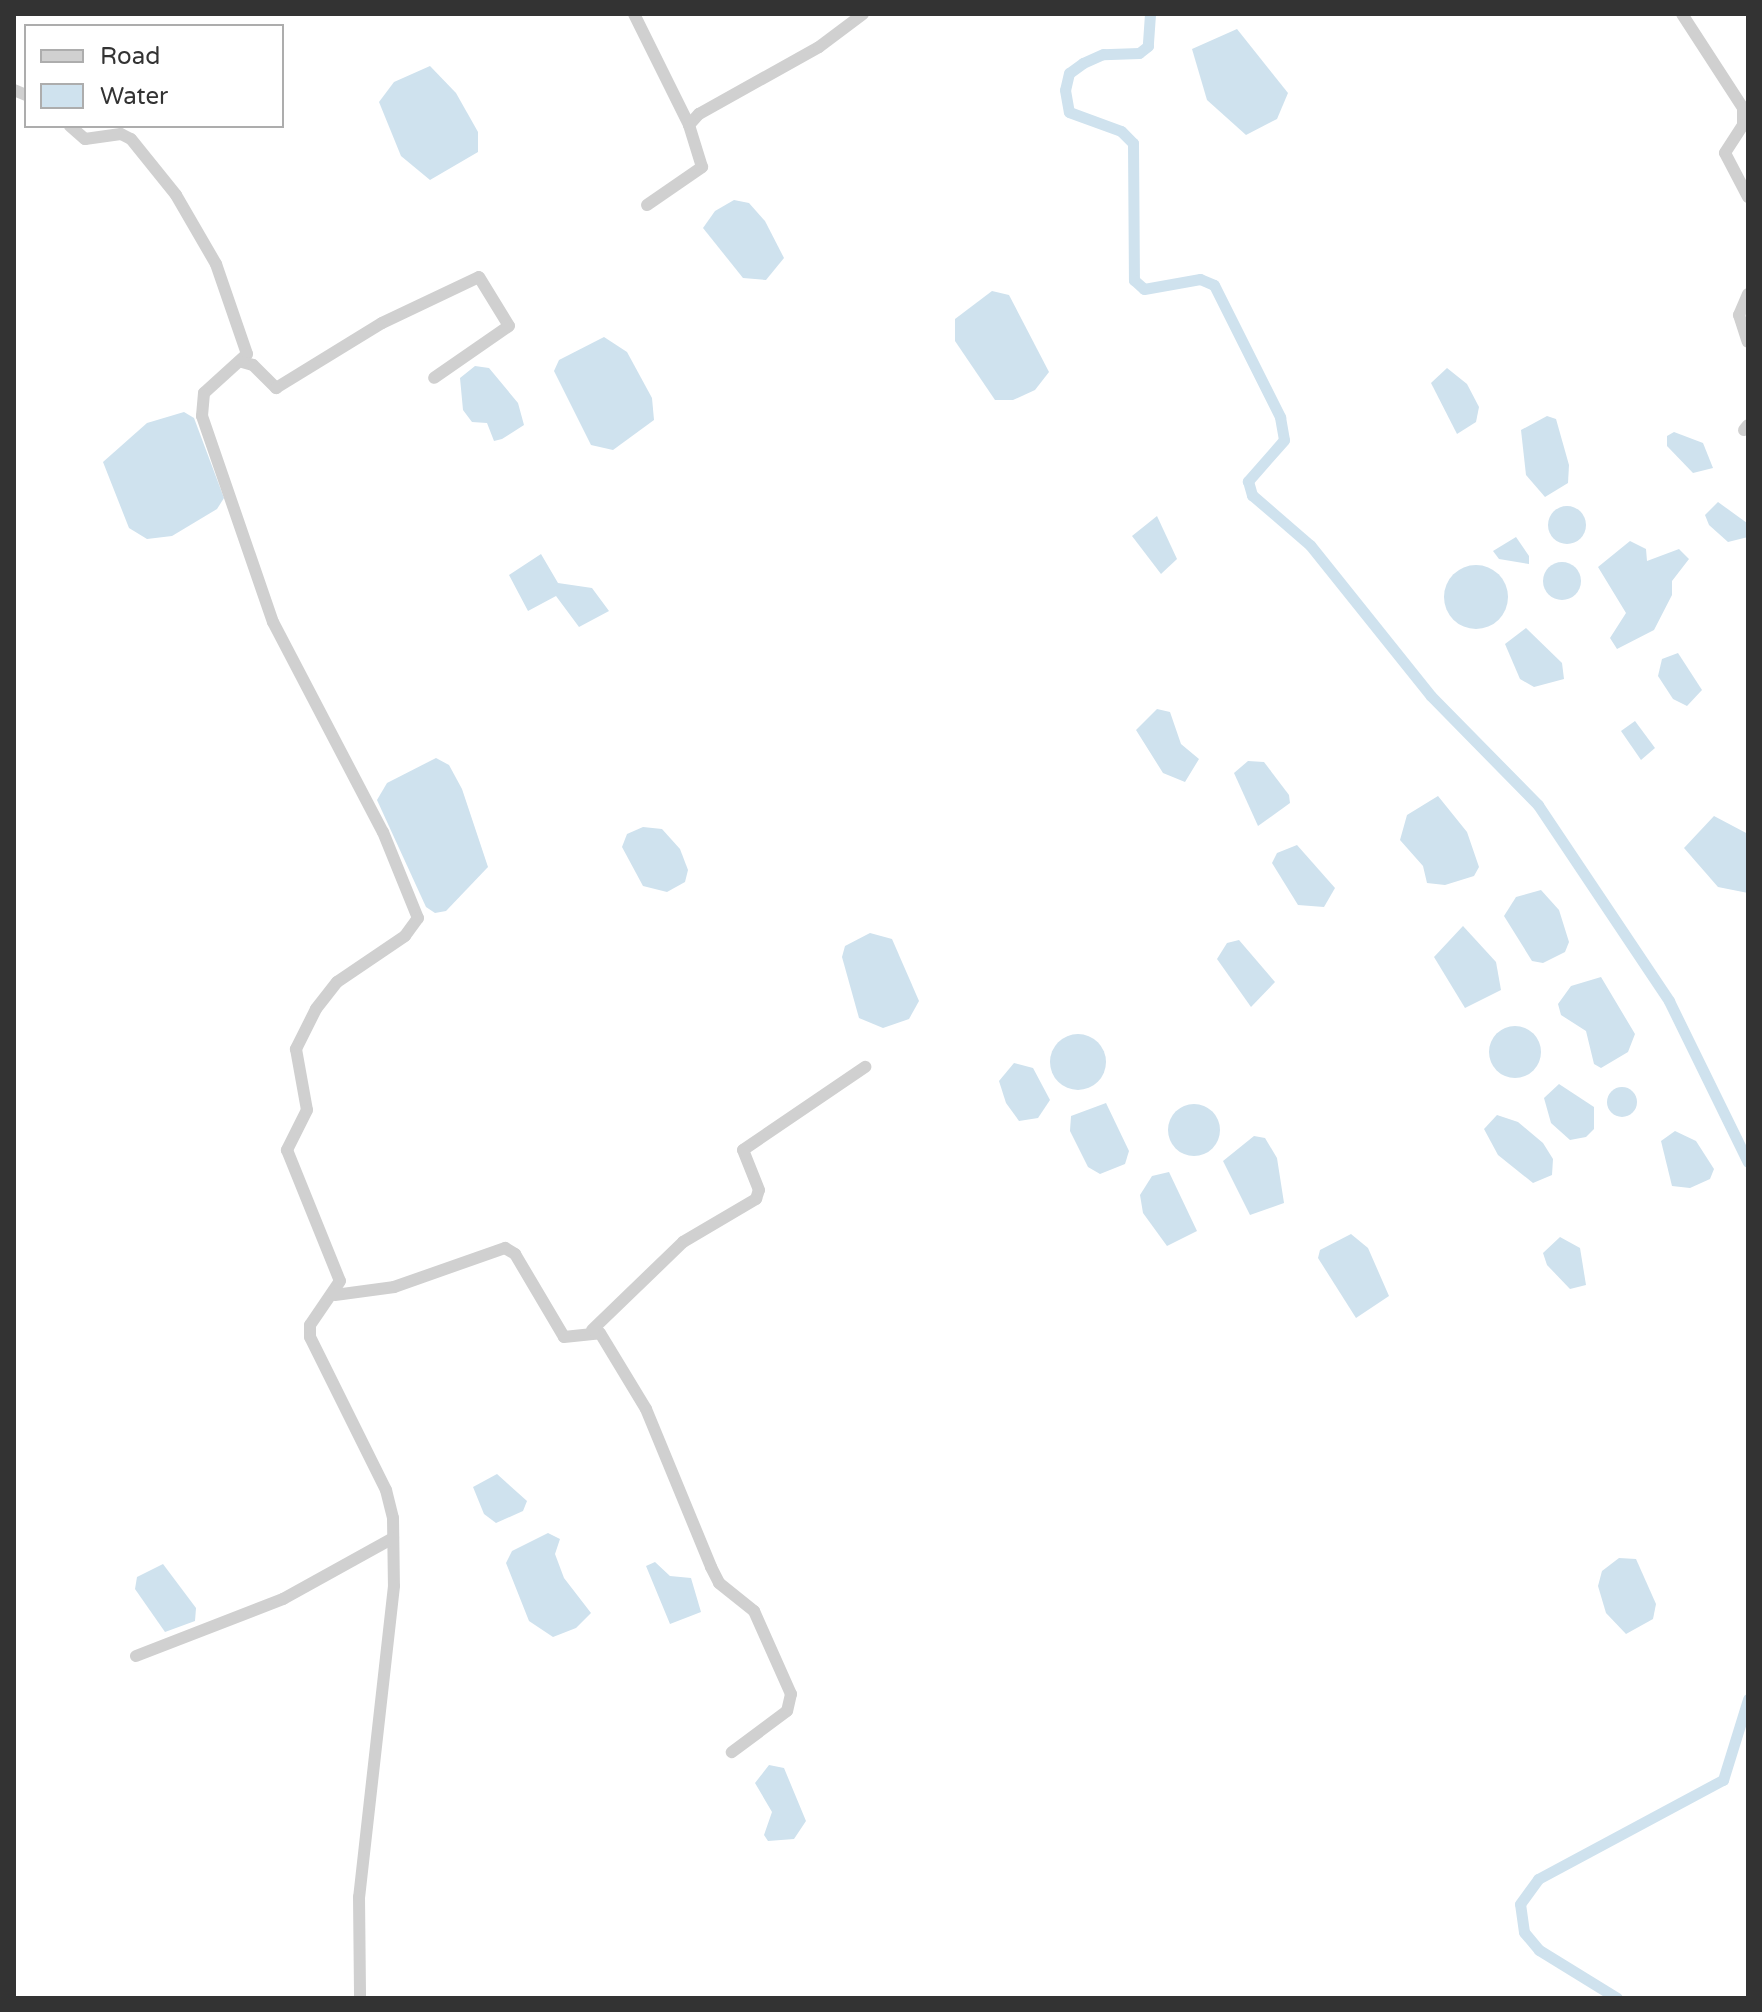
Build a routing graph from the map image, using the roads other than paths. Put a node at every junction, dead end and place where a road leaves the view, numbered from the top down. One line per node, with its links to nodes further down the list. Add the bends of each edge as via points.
1 (634, 14): 4 (street)
2 (863, 14): 4 (street)
3 (1682, 14): 6 (street, via 1743,108 1743,125 1725,153)
4 (689, 125): 7 (street, via 702,167)
5 (72, 128): 10 (street, via 85,139 121,134 131,139 176,195 216,264 244,338)
6 (1748, 197)
7 (647, 205)
8 (1748, 294): 9 (street, via 1739,315)
9 (1748, 342)
10 (242, 362): 11 (street, via 253,365 276,388 382,323 467,277 479,277 509,326); 13 (street, via 204,393 202,416 273,622 383,832 418,918 405,936 337,982 296,1049 307,1110 287,1150 336,1264)
11 (434, 378)
12 (865, 1067): 14 (street, via 743,1150 759,1190 756,1199 683,1242)
13 (335, 1295): 14 (street, via 394,1287 505,1248 515,1254 564,1337); 15 (street, via 310,1325 310,1337 386,1490)
14 (592, 1330): 17 (street, via 646,1409 719,1583 754,1611 791,1694 787,1711)
15 (393, 1538): 16 (street, via 283,1599); 18 (street, via 394,1586 359,1897)
16 (136, 1656)
17 (732, 1752)
18 (360, 1998)

